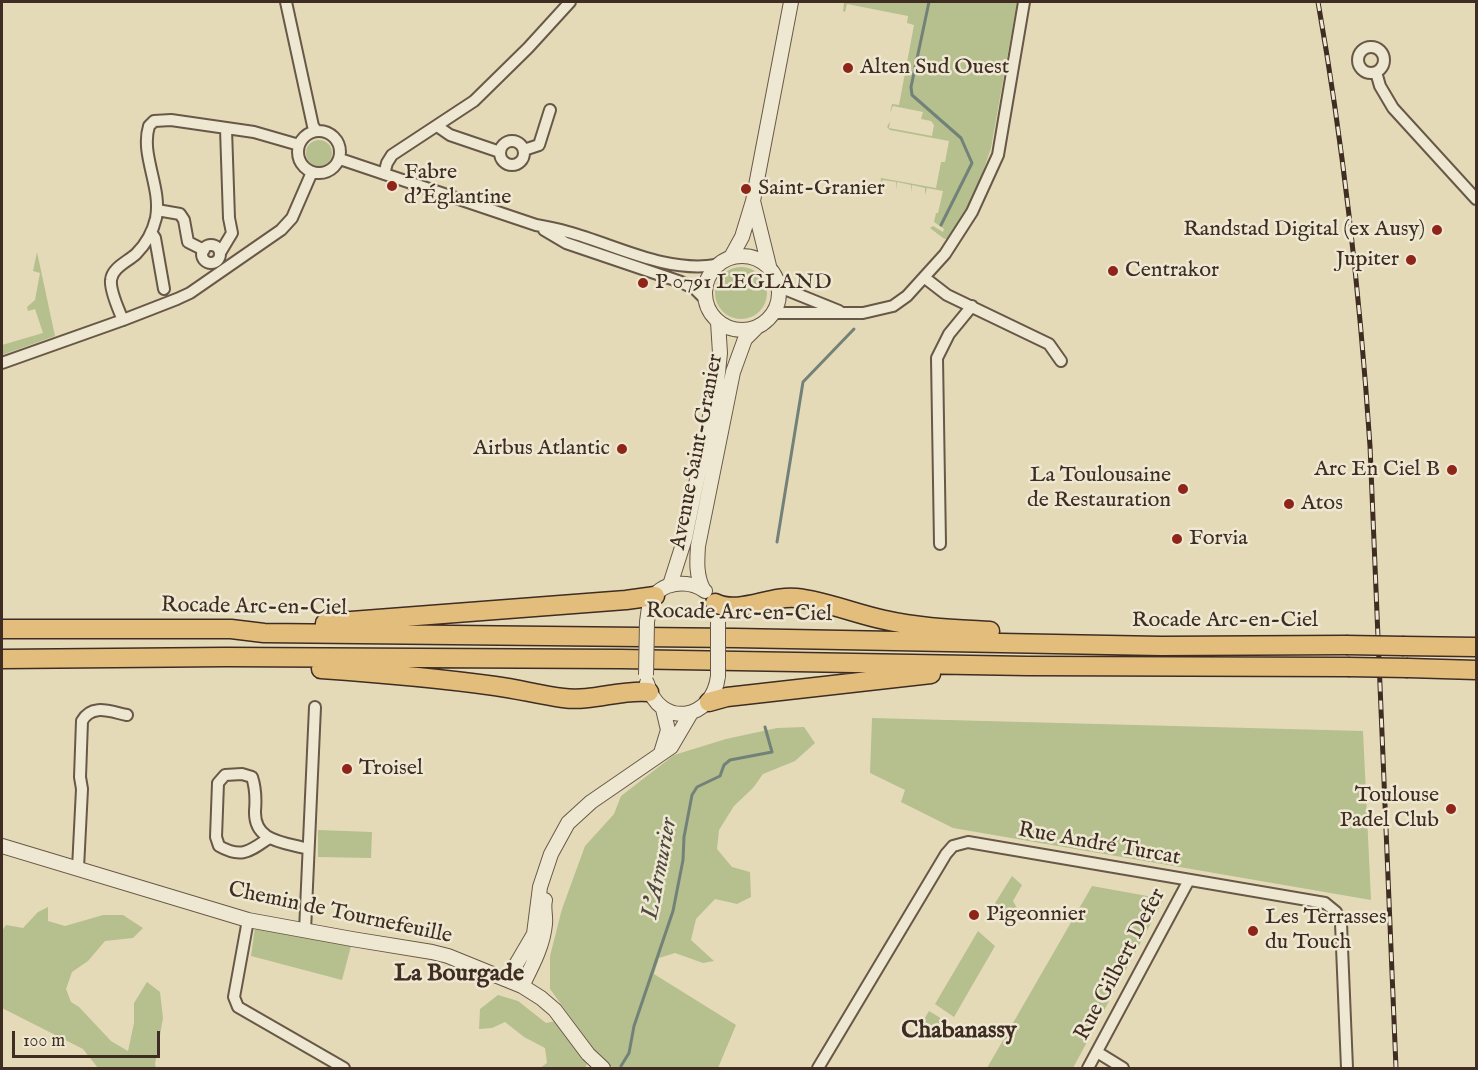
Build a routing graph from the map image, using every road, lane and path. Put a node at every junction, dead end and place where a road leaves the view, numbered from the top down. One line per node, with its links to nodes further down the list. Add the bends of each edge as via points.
1 (286, 2): 9 (street)
2 (570, 2): 7 (street, via 474,101)
3 (791, 2): 17 (street)
4 (1024, 2): 24 (street, via 998,155 958,237)
5 (1376, 72): 16 (street, via 1393,108)
6 (550, 110): 11 (street, via 539,145)
7 (437, 126): 12 (street, via 450,135); 15 (street, via 392,155)
8 (226, 129): 10 (street, via 254,132); 18 (street, via 162,119 149,126 147,142); 18 (street, via 232,233 216,262 210,263 203,256 204,250 188,242 180,214)
9 (317, 131): 10 (street); 13 (street, via 338,142)
10 (299, 145): 14 (street, via 300,161)
11 (524, 150): 12 (street, via 511,141); 12 (street, via 524,158 514,165 502,160)
12 (500, 152)
13 (340, 159): 14 (street, via 326,173); 15 (street)
14 (312, 172): 31 (street, via 292,218 282,230 190,292)
15 (384, 174): 19 (street)
16 (1476, 199)
17 (753, 201): 21 (street, via 742,237); 23 (street)
18 (157, 210): 20 (street)
19 (536, 225): 22 (street, via 659,262); 27 (street, via 566,243 681,282)
20 (151, 232): 26 (street); 31 (street, via 140,249 113,275 111,285)
21 (730, 257): 22 (street); 23 (street, via 747,255)
22 (716, 266): 27 (street, via 706,281)
23 (769, 266): 25 (street)
24 (925, 278): 28 (street, via 947,295); 30 (street, via 893,306 863,314)
25 (777, 281): 29 (street, via 779,297); 30 (street, via 787,290)
26 (164, 289)
27 (705, 298): 32 (street)
28 (972, 306): 34 (street, via 1048,344); 36 (street, via 949,334 937,358)
29 (774, 313): 30 (street); 33 (street)
30 (842, 313)
31 (123, 320): 35 (street)
32 (718, 322): 33 (street, via 736,330); 38 (street, Avenue Saint-Granier, via 717,382 685,538)
33 (756, 328): 37 (street, Avenue Saint-Granier, via 742,344 727,394 698,546 697,569)
34 (1062, 361)
35 (2, 363)
36 (940, 544)
37 (703, 589): 38 (street, via 683,583); 39 (street)
38 (662, 590): 41 (highway, via 626,600); 48 (street, bridge, via 651,602 647,622)
39 (715, 603): 42 (highway, via 729,607 793,597 888,621 940,628 1168,637); 49 (street, bridge, via 718,676)
40 (2, 629): 41 (highway, Rocade Arc-en-Ciel)
41 (231, 629): 42 (highway, Rocade Arc-en-Ciel, via 264,633)
42 (1178, 645): 43 (highway, Rocade Arc-en-Ciel, bridge)
43 (1476, 647)
44 (226, 657): 45 (highway, Rocade Arc-en-Ciel); 46 (highway, Rocade Arc-en-Ciel); 48 (highway, via 230,664 370,672 562,698 597,698)
45 (2, 659)
46 (1028, 666): 47 (highway, Rocade Arc-en-Ciel, bridge); 49 (highway, via 1018,671 926,674)
47 (1476, 670)
48 (648, 684): 51 (street)
49 (709, 702): 52 (street)
50 (315, 707): 58 (street)
51 (663, 709): 52 (street); 54 (street, via 668,730)
52 (691, 713): 54 (street, via 671,747)
53 (127, 715): 59 (street, via 98,709 82,721)
54 (660, 755): 55 (street)
55 (581, 812): 63 (street, via 568,823 551,854 540,887 534,934); 64 (street, via 554,866 544,906 543,938)
56 (269, 838): 56 (street, via 260,832 255,821 256,788 252,777 225,775 218,783 219,846 241,854); 58 (street)
57 (2, 846): 59 (street, Chemin de Tournefeuille)
58 (308, 849): 62 (street)
59 (78, 868): 61 (street, Chemin de Tournefeuille)
60 (1188, 880): 65 (street, Rue Gilbert Defer); 68 (street, Rue André Turcat, via 968,842 953,846); 71 (street, Rue André Turcat, via 1325,903 1336,912 1341,923)
61 (248, 920): 62 (street, Chemin de Tournefeuille); 66 (street, via 234,997 238,1007)
62 (305, 931): 63 (street, Chemin de Tournefeuille, via 432,952)
63 (507, 980): 64 (street, Chemin de Tournefeuille)
64 (522, 986): 67 (street, Chemin de Tournefeuille, via 555,1010)
65 (1097, 1052): 69 (street, Rue Gilbert Defer); 70 (street)
66 (344, 1068)
67 (601, 1068)
68 (818, 1068)
69 (1088, 1068)
70 (1123, 1068)
71 (1347, 1068)

